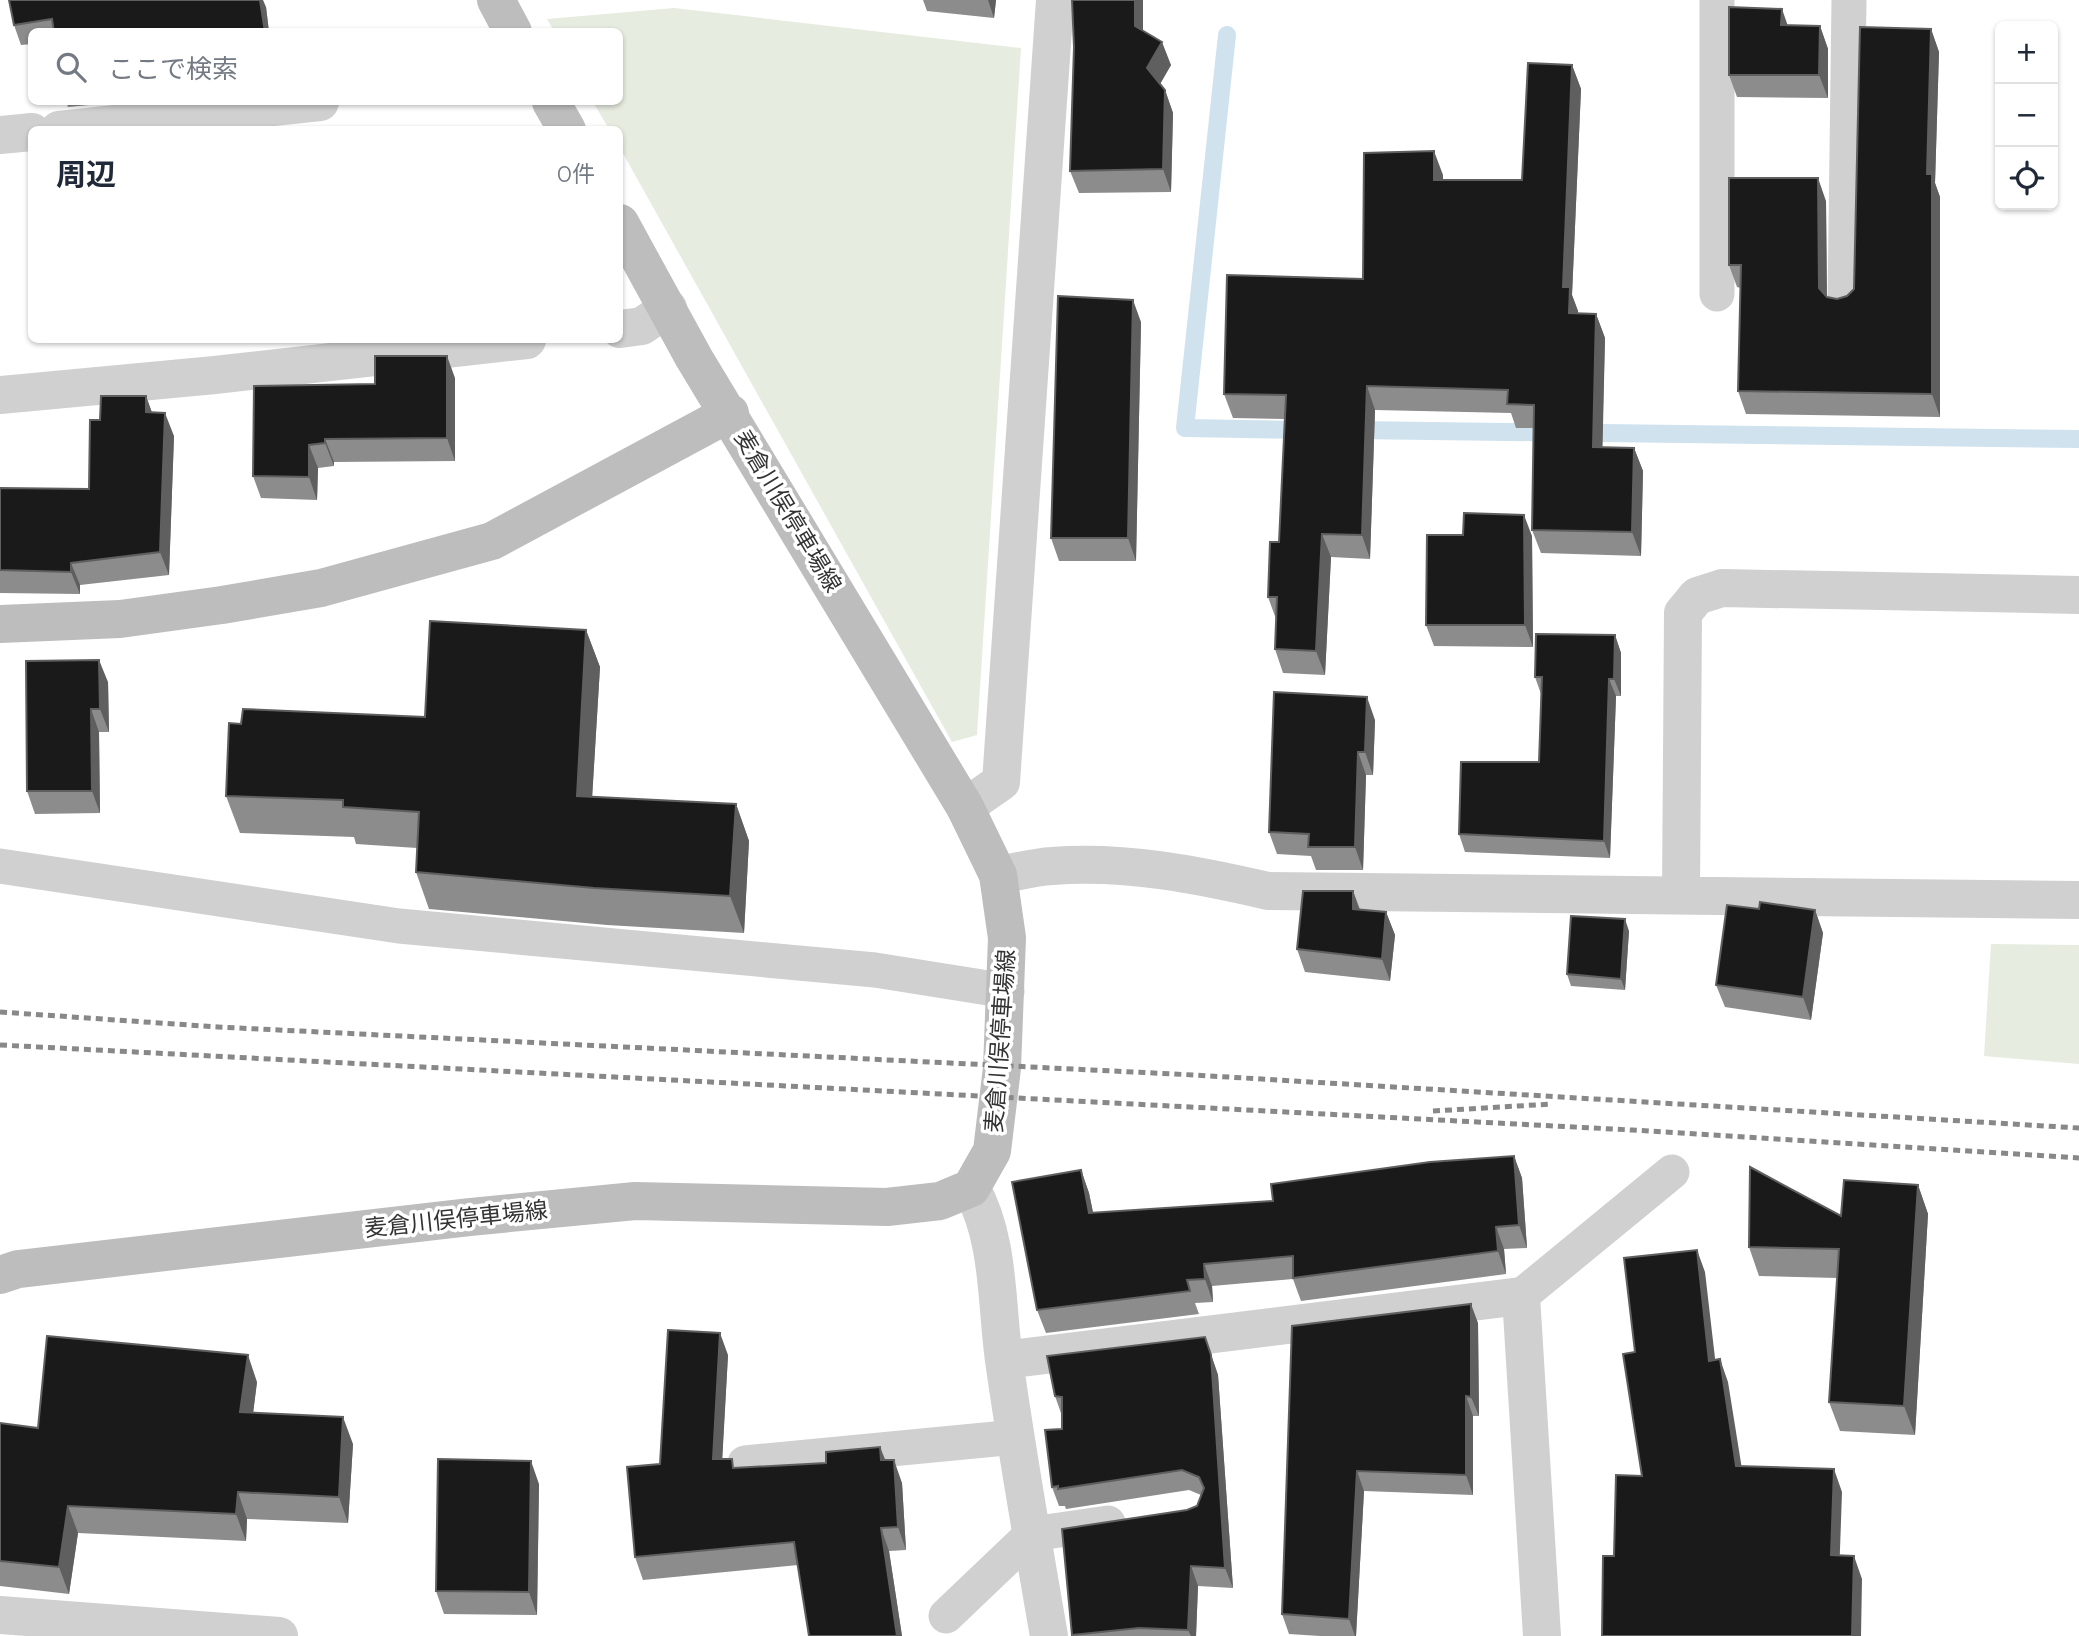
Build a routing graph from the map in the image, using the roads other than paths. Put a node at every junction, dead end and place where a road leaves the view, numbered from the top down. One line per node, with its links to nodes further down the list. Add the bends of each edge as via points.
1 (496, 0): 5 (main road)
2 (1055, 0): 22 (street, via 1001,782)
3 (1717, 0): 13 (lane)
4 (1849, 0): 14 (lane)
5 (511, 28)
6 (292, 105): 8 (street)
7 (553, 105): 9 (main road)
8 (96, 126)
9 (565, 126)
10 (28, 132): 11 (street)
11 (0, 135)
12 (623, 228): 15 (main road, 麦倉川俣停車場線)
13 (1717, 294)
14 (1845, 302)
15 (668, 308): 16 (street, via 642,326); 19 (main road, 麦倉川俣停車場線)
16 (623, 329)
17 (500, 343): 18 (street)
18 (0, 395)
19 (730, 413): 21 (main road, via 492,541 321,587 222,605 120,619); 22 (main road, 麦倉川俣停車場線)
20 (2079, 595): 25 (street, via 1722,588 1697,596 1683,613)
21 (0, 624)
22 (965, 807): 24 (main road, 麦倉川俣停車場線)
23 (0, 866): 27 (lane, via 400,926 875,970)
24 (998, 874): 25 (street, via 1052,866 1114,866 1174,872 1268,891); 27 (main road, 麦倉川俣停車場線, via 1007,938)
25 (1681, 894): 26 (street)
26 (2079, 900)
27 (1007, 991): 29 (main road, 麦倉川俣停車場線, via 992,1151)
28 (1672, 1172): 31 (lane)
29 (971, 1188): 30 (main road, 麦倉川俣停車場線, via 940,1201 887,1207 607,1204 18,1269); 32 (street, via 985,1212)
30 (0, 1275)
31 (1521, 1296): 32 (street); 41 (street)
32 (1004, 1360): 33 (street)
33 (1016, 1437): 34 (lane); 36 (street)
34 (745, 1463)
35 (1138, 1518): 36 (lane)
36 (1032, 1534): 38 (lane); 40 (street)
37 (0, 1615): 39 (street)
38 (946, 1616)
39 (279, 1636)
40 (1049, 1636)
41 (1542, 1636)

